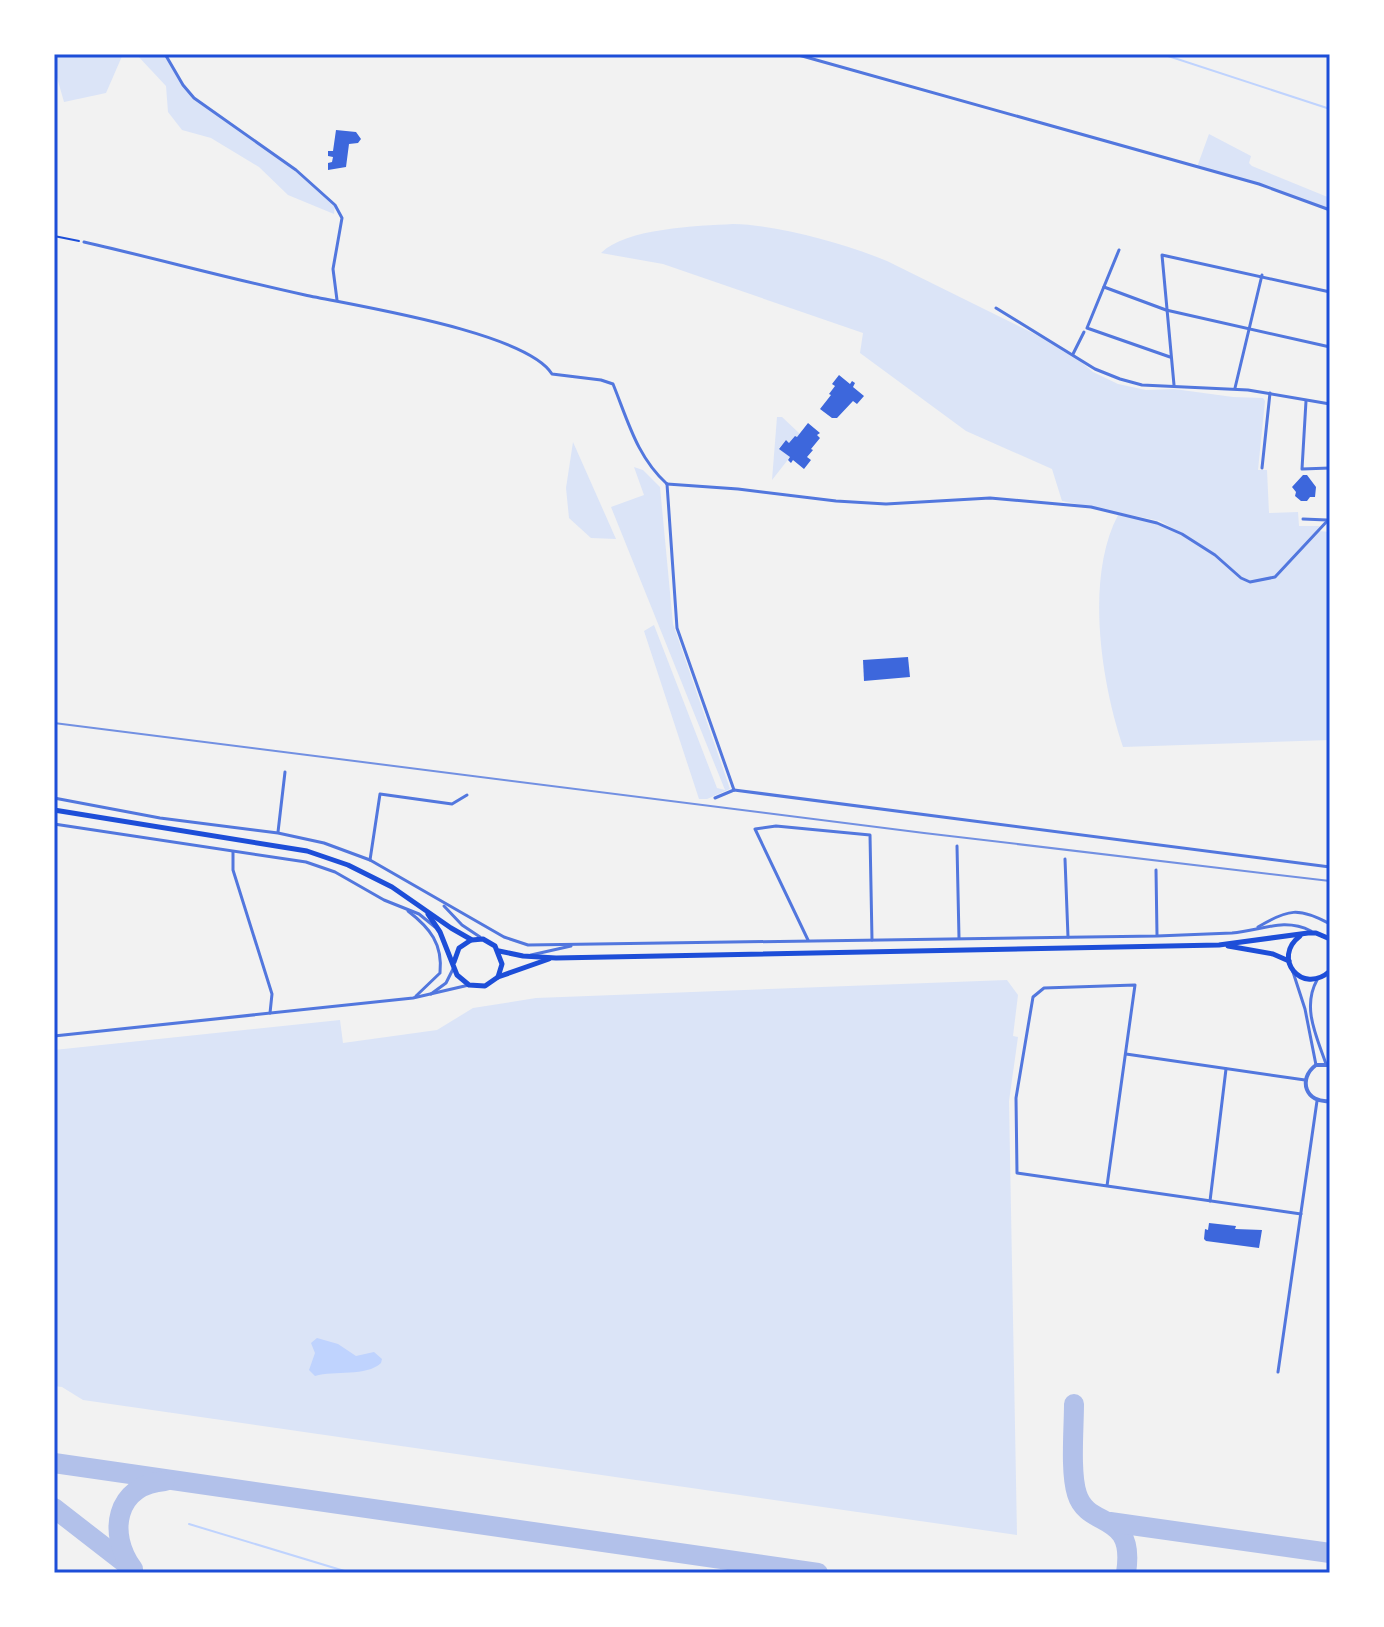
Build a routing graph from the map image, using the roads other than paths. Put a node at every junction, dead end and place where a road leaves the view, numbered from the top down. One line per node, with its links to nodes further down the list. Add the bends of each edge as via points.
1 (165, 54): 9 (street, via 194,98 296,170 335,205 342,218 333,269)
2 (795, 54): 3 (street, via 1259,184)
3 (1330, 210)
4 (84, 242): 9 (street)
5 (1119, 250): 7 (street)
6 (1262, 275): 8 (street); 11 (street, via 1162,255); 12 (street)
7 (1104, 287): 11 (street); 13 (street)
8 (1330, 292)
9 (337, 301): 24 (street, via 448,325 524,353 552,374 613,384 645,459)
10 (996, 308): 15 (street)
11 (1166, 310): 12 (street); 16 (street)
12 (1249, 329): 14 (street); 18 (street)
13 (1086, 330): 15 (street); 16 (street)
14 (1330, 347)
15 (1073, 354): 17 (street, via 1120,379)
16 (1171, 358): 17 (street)
17 (1174, 385): 18 (street)
18 (1235, 390): 19 (street)
19 (1270, 393): 20 (street); 22 (street)
20 (1306, 401): 21 (street); 23 (street, via 1302,469)
21 (1330, 404)
22 (1262, 468)
23 (1330, 468)
24 (667, 484): 26 (street, via 886,504 990,498 1091,507 1182,534 1250,582 1275,577); 28 (street, via 677,628)
25 (1303, 519): 26 (street)
26 (1329, 519)
27 (285, 772): 34 (street)
28 (734, 790): 31 (street); 39 (street)
29 (467, 795): 38 (street, via 452,804 380,794)
30 (54, 798): 34 (street)
31 (715, 798)
32 (54, 810): 43 (main road, via 307,851 392,887)
33 (54, 824): 36 (street)
34 (278, 833): 38 (street)
35 (957, 846): 52 (street)
36 (233, 852): 42 (street, via 306,862); 71 (street, via 233,870 272,994)
37 (1065, 859): 50 (street)
38 (370, 860): 41 (street)
39 (1330, 867)
40 (1156, 870): 48 (street)
41 (440, 902): 51 (street); 57 (street, via 528,945)
42 (405, 908): 46 (street); 70 (street, via 436,939 441,958 440,973)
43 (425, 910): 46 (main road); 54 (main road)
44 (1330, 924): 45 (street, via 1293,911)
45 (1255, 929): 47 (street, via 1298,924); 48 (street)
46 (440, 932): 63 (main road)
47 (1316, 933): 49 (main road); 53 (main road)
48 (1157, 936): 50 (street)
49 (1300, 936): 58 (main road); 62 (main road, via 1290,947)
50 (1068, 937): 52 (street)
51 (483, 939): 54 (main road); 59 (main road)
52 (959, 939): 56 (street)
53 (1329, 939)
54 (472, 940): 63 (main road, via 459,948)
55 (808, 940): 56 (street); 56 (street, via 755,829 776,826 870,835); 57 (street)
56 (872, 940)
57 (578, 944): 60 (street)
58 (1219, 945): 61 (main road); 62 (main road)
59 (499, 951): 60 (main road); 66 (main road)
60 (523, 956): 61 (main road)
61 (556, 958): 66 (main road)
62 (1289, 961): 64 (main road)
63 (454, 965): 68 (main road); 69 (street, via 446,983)
64 (1293, 970): 67 (main road, via 1304,979); 75 (street)
65 (1330, 971): 67 (main road)
66 (498, 977): 68 (main road, via 485,986)
67 (1324, 978): 74 (street, via 1309,997)
68 (469, 985): 69 (street)
69 (428, 996): 70 (street)
70 (413, 998): 71 (street)
71 (270, 1013): 72 (street)
72 (54, 1036)
73 (1126, 1054): 76 (street); 80 (street); 80 (street, via 1135,985 1044,988 1033,997 1016,1098 1017,1173)
74 (1328, 1064): 75 (street)
75 (1316, 1065): 77 (street)
76 (1226, 1069): 77 (street); 81 (street)
77 (1305, 1080): 78 (street, via 1307,1093)
78 (1317, 1101): 79 (street); 82 (street)
79 (1330, 1101)
80 (1107, 1186): 81 (street)
81 (1210, 1201): 82 (street)
82 (1301, 1214): 83 (street)
83 (1278, 1372)

